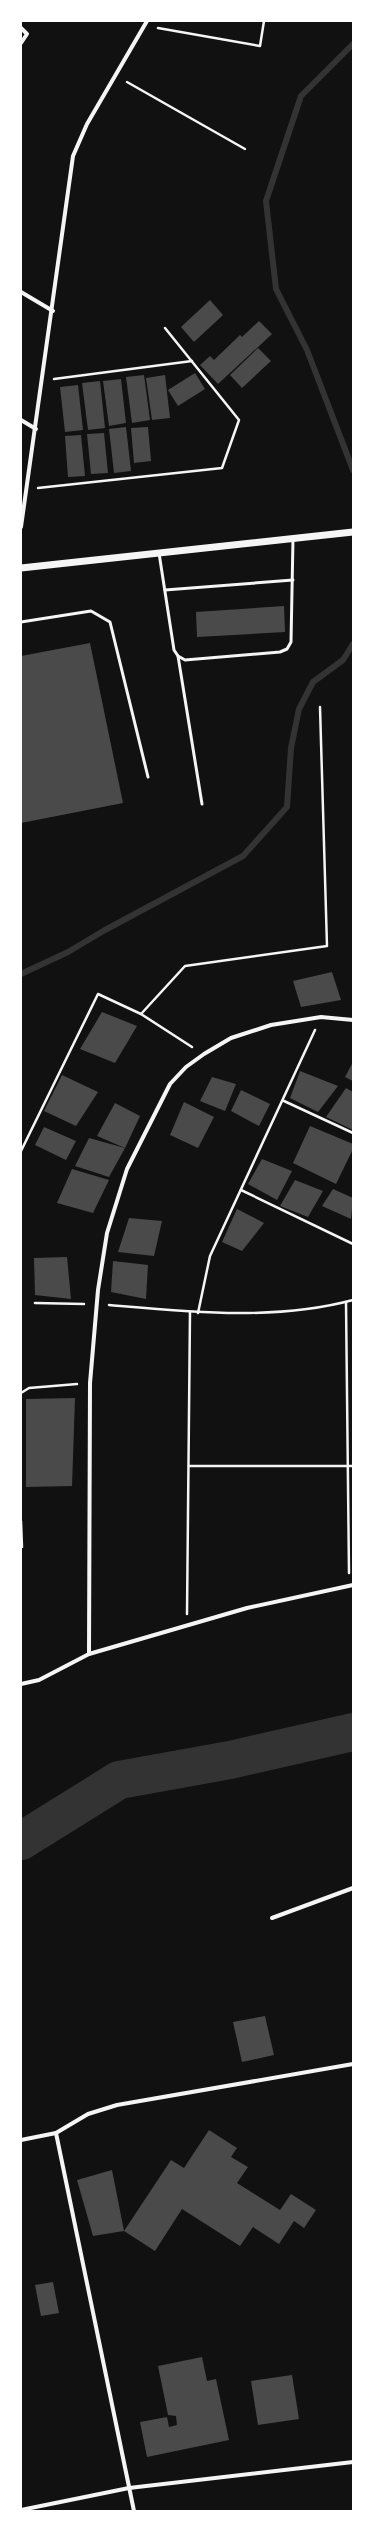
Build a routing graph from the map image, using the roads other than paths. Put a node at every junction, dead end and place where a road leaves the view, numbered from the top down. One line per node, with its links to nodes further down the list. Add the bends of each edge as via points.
1 (146, 23): 5 (street, via 86,124 73,156)
2 (21, 28): 3 (street, via 28,34)
3 (21, 43)
4 (21, 292): 5 (street)
5 (53, 311): 7 (street)
6 (21, 420): 7 (street)
7 (36, 428): 8 (street)
8 (23, 506): 9 (street)
9 (21, 527)
10 (353, 532): 11 (street)
11 (293, 539): 12 (street); 14 (lane)
12 (159, 553): 13 (street); 15 (lane)
13 (21, 568)
14 (293, 580): 15 (lane); 17 (lane, via 291,642 287,649 280,652 184,660)
15 (164, 590): 17 (lane, via 174,650)
16 (21, 622): 18 (lane, via 91,611 110,622)
17 (178, 656): 19 (lane)
18 (148, 777)
19 (202, 804)
20 (353, 1020): 22 (street, via 321,1017 271,1025 231,1038 204,1054 186,1067 170,1084 127,1169 107,1233 90,1383)
21 (351, 1586): 22 (street, via 247,1608)
22 (89, 1654): 23 (street, via 39,1680)
23 (21, 1684)
24 (353, 1888): 25 (street)
25 (272, 1918)
26 (353, 2064): 27 (street, via 117,2104 88,2114)
27 (56, 2133): 28 (street); 30 (street)
28 (21, 2140)
29 (353, 2462): 30 (street)
30 (129, 2488): 31 (street); 32 (street)
31 (21, 2510)
32 (134, 2511)

